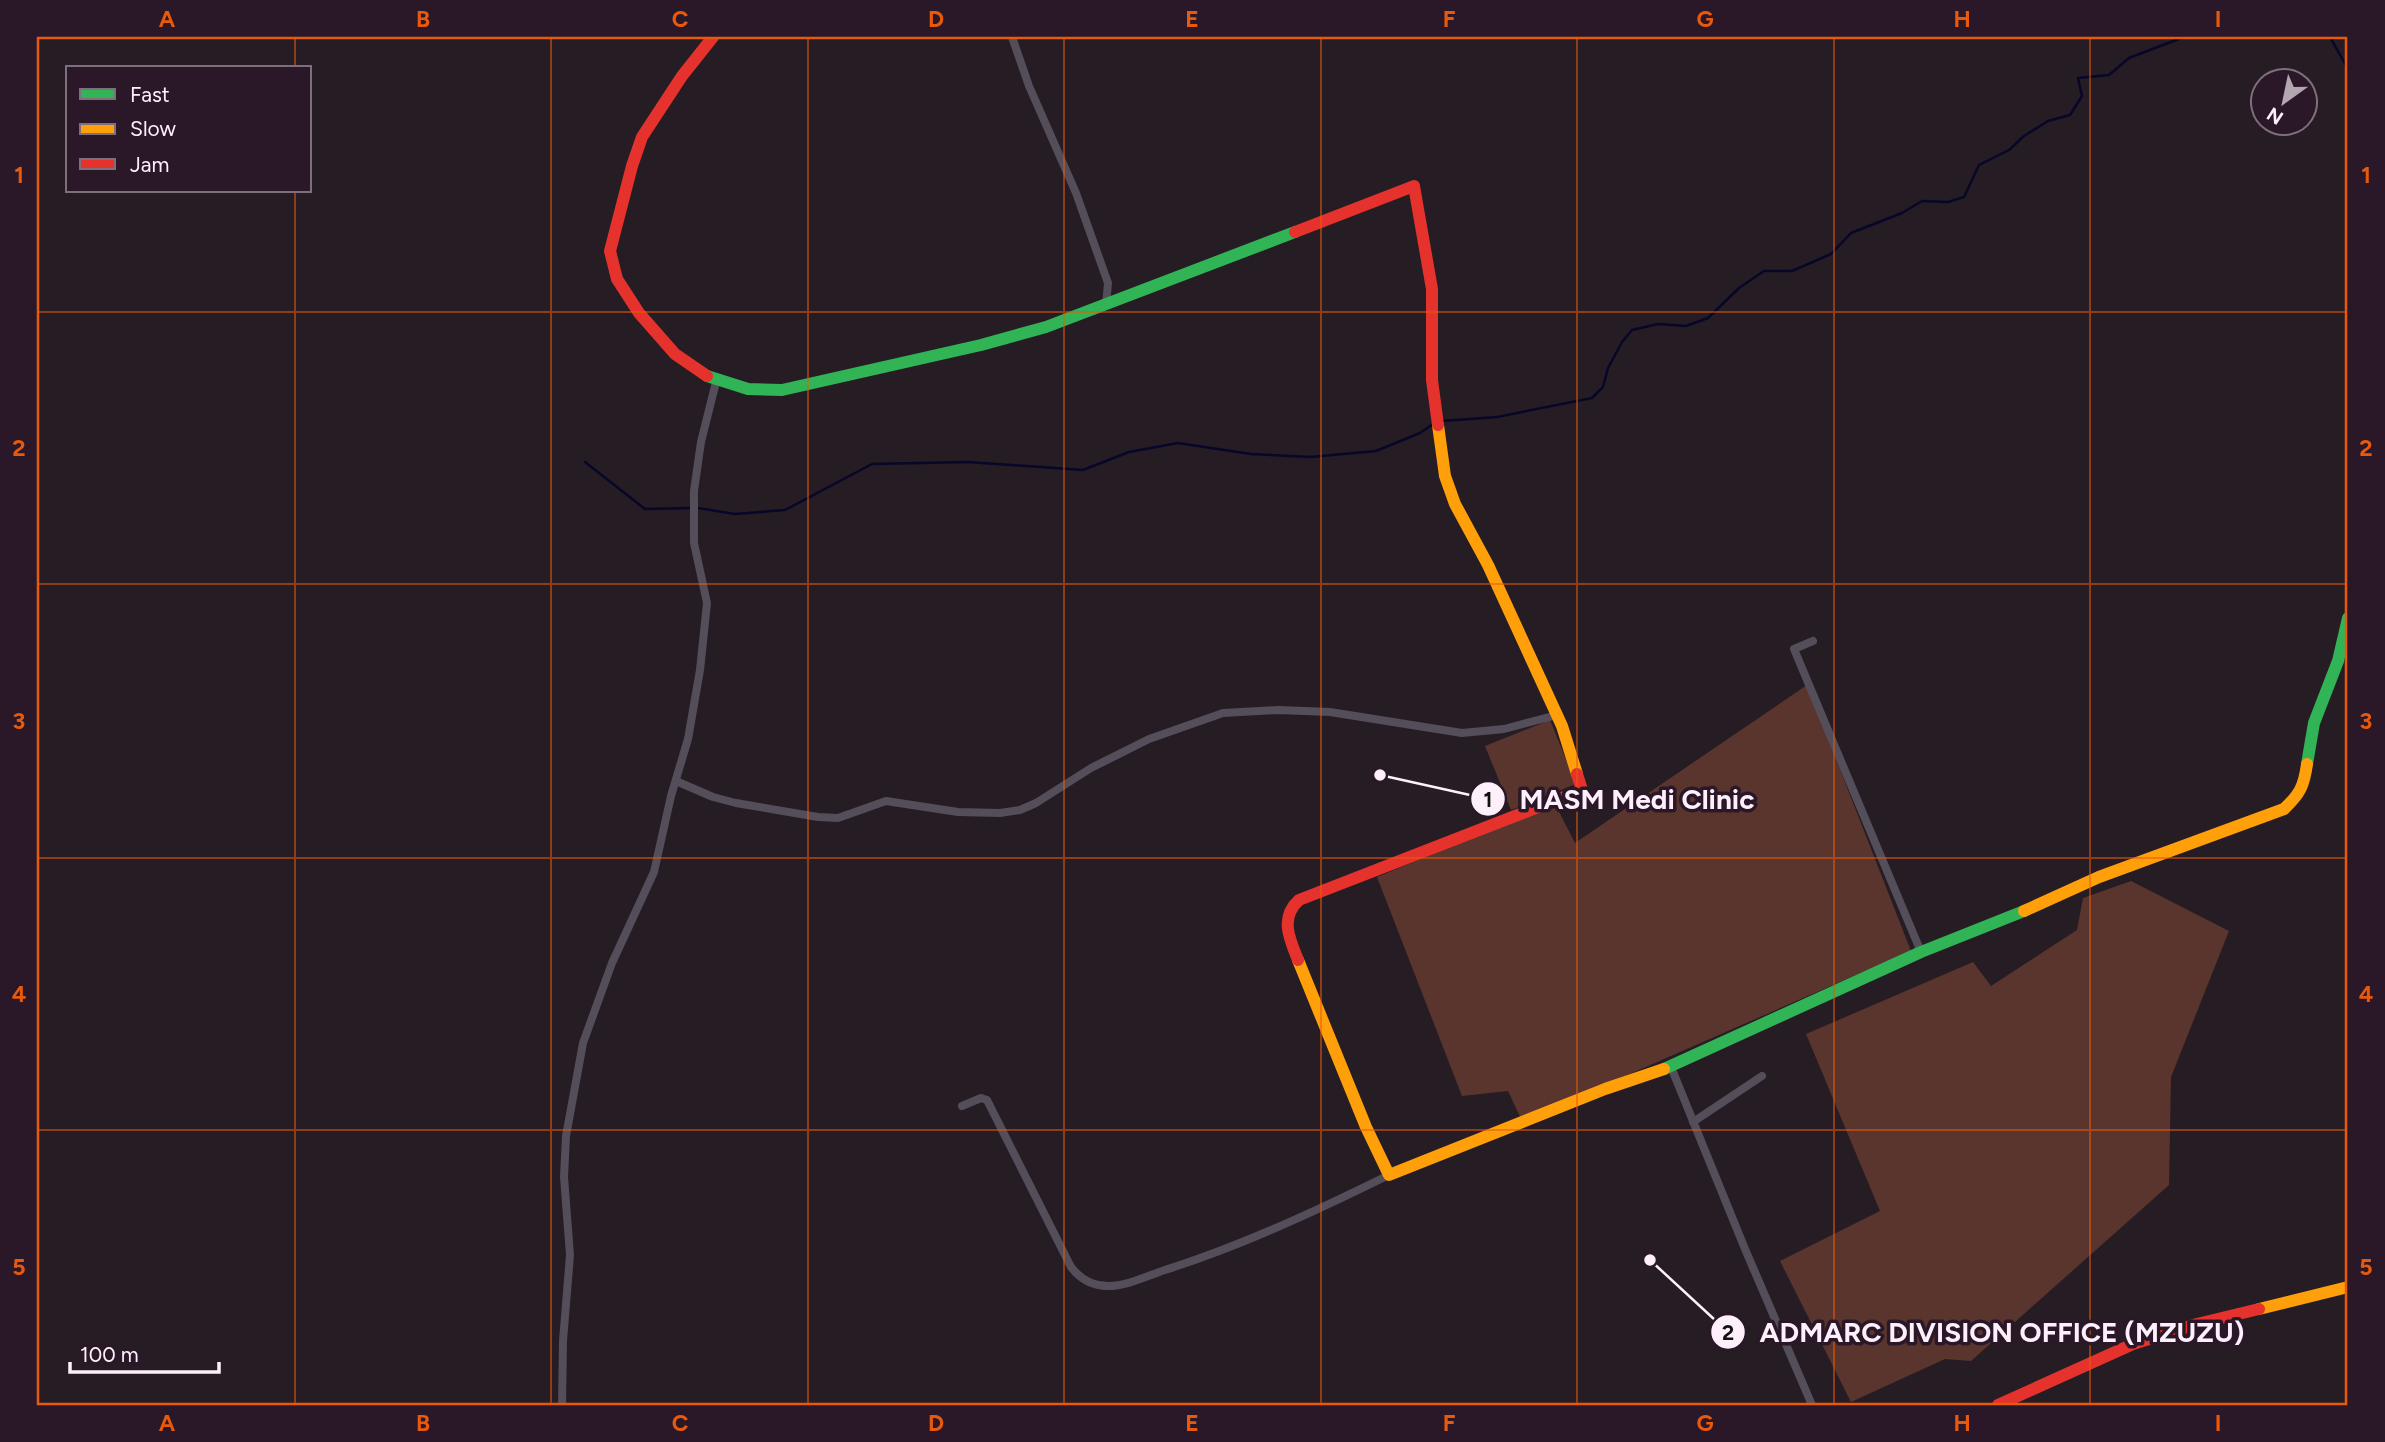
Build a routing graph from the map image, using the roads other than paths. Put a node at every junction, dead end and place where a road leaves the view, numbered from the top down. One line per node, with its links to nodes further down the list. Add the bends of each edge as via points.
1 (713, 37): 4 (main road, via 641,139 610,256 642,319 668,348)
2 (1012, 37): 3 (street, via 1105,272)
3 (1106, 304): 4 (main road, via 1004,339 782,390 747,390); 7 (main road, via 1414,186 1432,289 1432,380 1445,476)
4 (716, 382): 8 (street, via 699,452 693,510 694,543 707,603 706,626 688,739)
5 (2348, 618): 9 (main road, via 2338,661 2314,723 2304,783 2284,808 2099,877)
6 (1813, 641): 9 (street, via 1794,649)
7 (1557, 715): 8 (street, via 1504,729 1462,733 1330,712 1223,713 1149,738 1036,803 1000,813 886,802 838,818 818,817 736,803); 14 (main road, via 1582,790 1304,897 1289,912 1288,935)
8 (676, 781): 16 (street, via 654,872 612,962 574,1082 565,1149 570,1255)
9 (1921, 952): 10 (main road)
10 (1671, 1067): 13 (street); 14 (main road)
11 (1762, 1076): 13 (street)
12 (962, 1106): 14 (street, via 987,1100 1071,1267 1081,1278 1100,1285 1120,1285 1203,1258 1295,1221)
13 (1693, 1122): 17 (street)
14 (1389, 1175)
15 (2348, 1287): 18 (main road, via 2197,1324 2133,1345)
16 (562, 1405)
17 (1812, 1405)
18 (1998, 1405)

